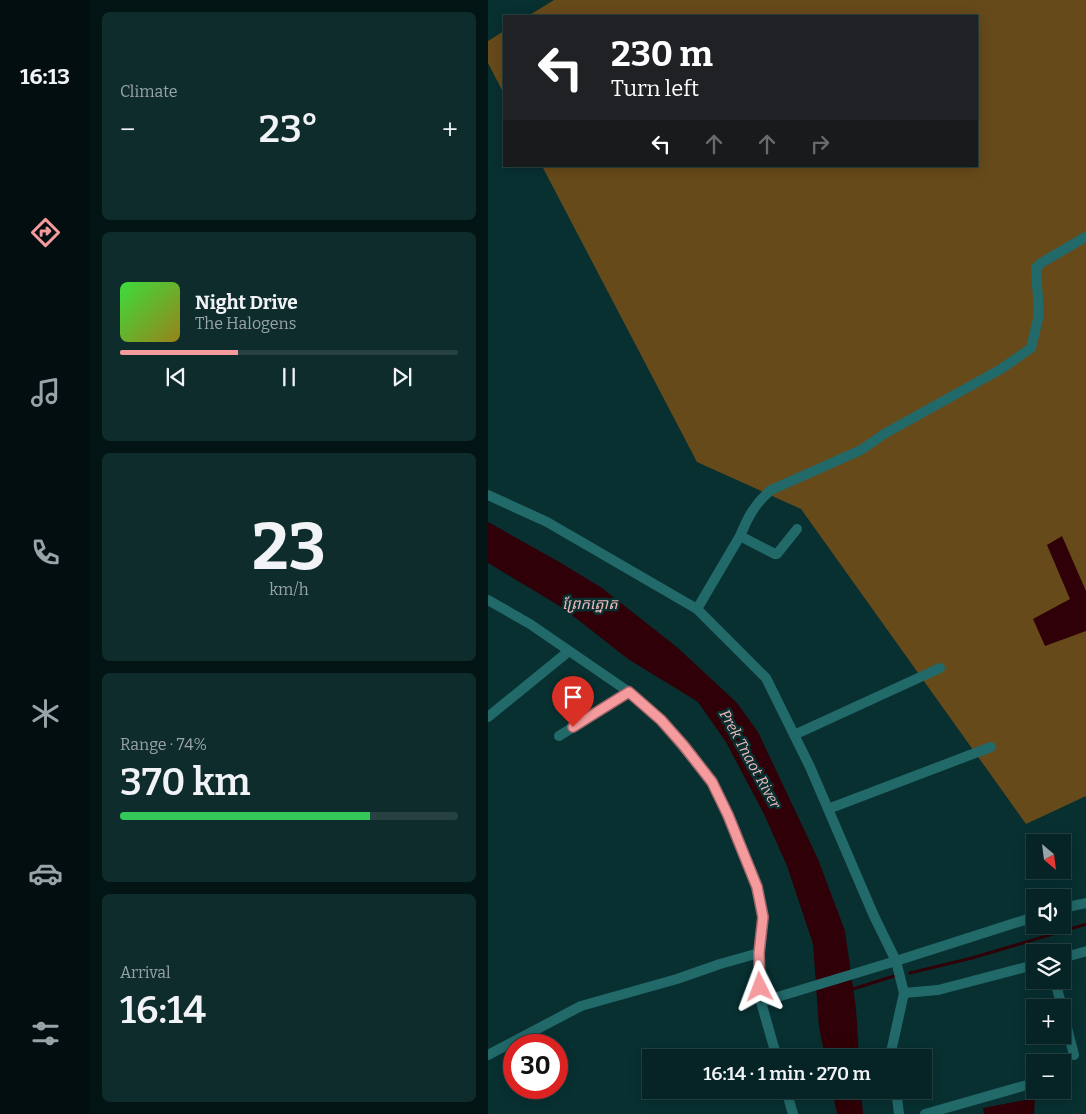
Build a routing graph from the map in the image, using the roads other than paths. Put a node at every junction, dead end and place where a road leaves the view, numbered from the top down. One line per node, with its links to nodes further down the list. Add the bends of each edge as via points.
1 (1086, 236): 4 (street, via 1036,268 1039,315 1030,348 1001,369 861,450 771,490 750,513)
2 (488, 495): 6 (street, via 547,522)
3 (797, 529): 4 (street, via 778,554)
4 (740, 536): 6 (street)
5 (488, 600): 7 (street)
6 (697, 609): 12 (street, via 766,678)
7 (569, 651): 9 (street); 10 (street)
8 (940, 668): 12 (street)
9 (629, 692): 11 (street); 19 (street, via 661,720 716,790 757,887 763,917)
10 (488, 717)
11 (559, 736)
12 (794, 736): 14 (street)
13 (991, 747): 14 (street)
14 (828, 809): 21 (street)
15 (1086, 903): 16 (street)
16 (1071, 906)
17 (1026, 920): 21 (street)
18 (1086, 951): 20 (street)
19 (759, 953): 24 (street); 28 (street, via 581,1006)
20 (1071, 955)
21 (896, 961): 23 (street); 24 (street)
22 (1026, 967): 23 (street, via 938,990)
23 (904, 993): 27 (street)
24 (761, 1002): 26 (street)
25 (1071, 1043): 29 (street)
26 (774, 1049)
27 (892, 1049)
28 (488, 1055)
29 (1074, 1055)
30 (1026, 1085): 35 (street)
31 (789, 1099): 33 (street)
32 (897, 1099): 34 (street)
33 (793, 1114)
34 (899, 1114)
35 (925, 1114)

